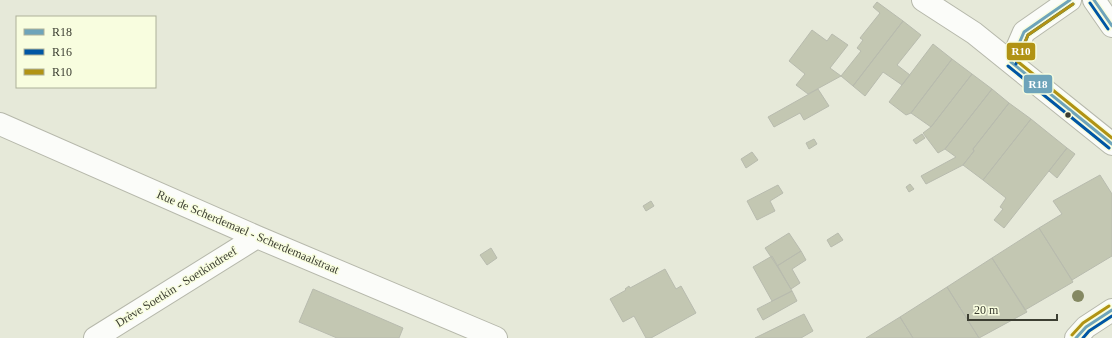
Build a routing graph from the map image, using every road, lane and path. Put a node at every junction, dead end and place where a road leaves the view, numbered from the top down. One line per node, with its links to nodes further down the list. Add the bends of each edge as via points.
1 (923, 0): 5 (street, via 974,33)
2 (1070, 0): 5 (street, via 1024,32)
3 (1094, 0): 4 (street)
4 (1112, 26)
5 (1011, 62): 7 (street)
6 (0, 124): 8 (street, Rue de Scherdemael - Scherdemaalstraat)
7 (1112, 144)
8 (257, 237): 10 (street, Drève Soetkin - Soetkindreef); 11 (street, Rue de Scherdemael - Scherdemaalstraat)
9 (1112, 310): 12 (street, via 1086,327)
10 (95, 338)
11 (496, 338)
12 (1076, 338)

